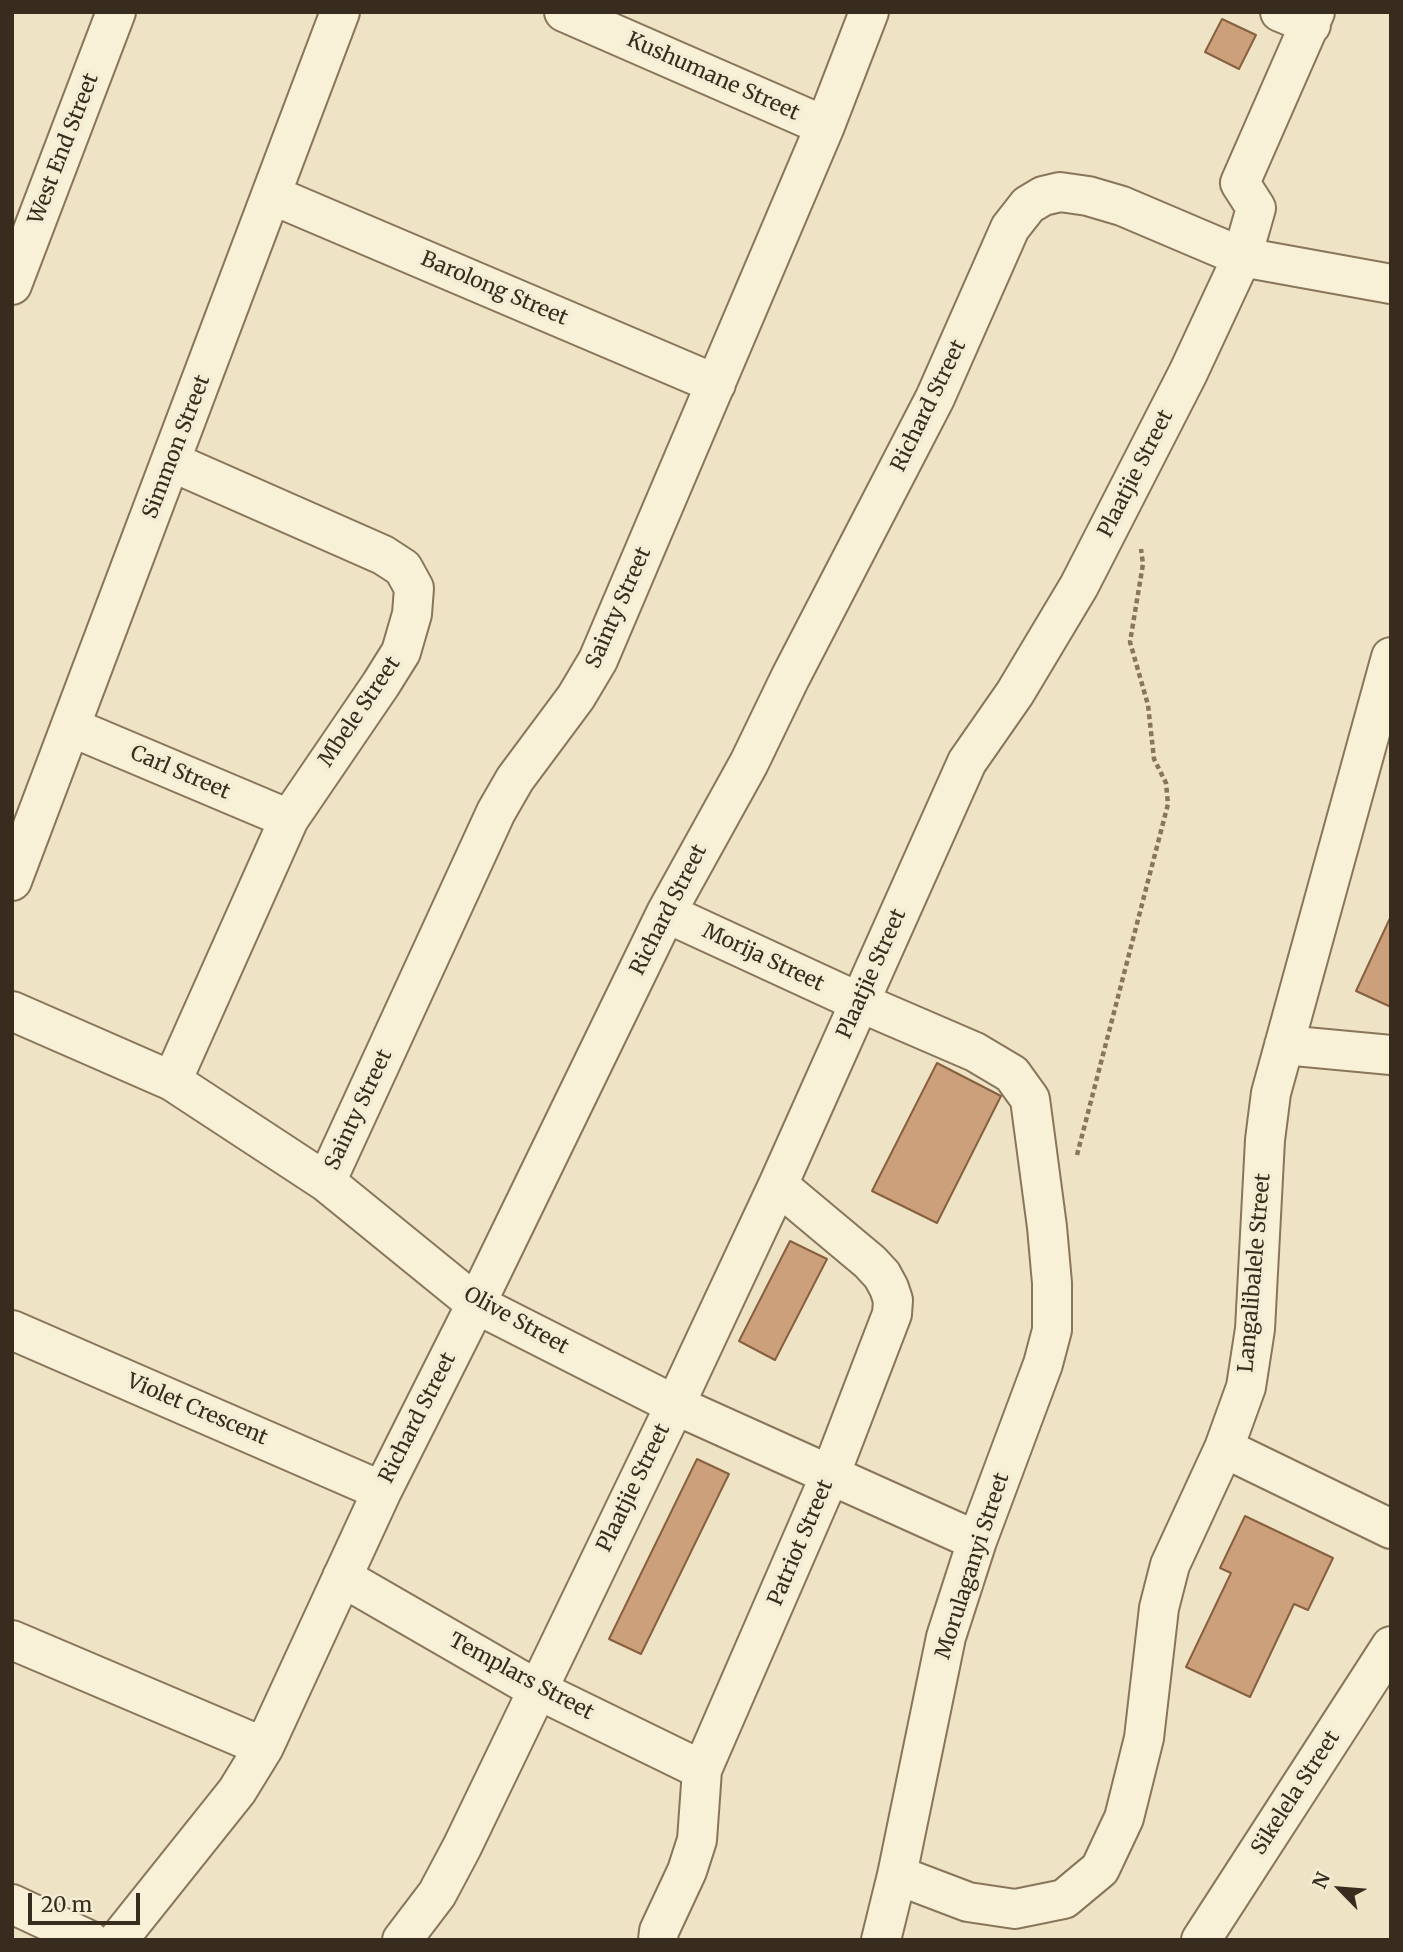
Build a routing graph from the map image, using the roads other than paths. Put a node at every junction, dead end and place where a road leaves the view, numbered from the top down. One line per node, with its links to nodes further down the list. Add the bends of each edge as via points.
1 (116, 12): 10 (street, West End Street)
2 (340, 12): 7 (street, Simmon Street)
3 (564, 12): 6 (street, Kushumane Street)
4 (869, 12): 6 (street, Sainty Street)
5 (1302, 17): 8 (street, Plaatjie Street, via 1240,183 1256,208)
6 (825, 126): 11 (street, Sainty Street)
7 (272, 195): 11 (street, Barolong Street); 12 (street, Simmon Street)
8 (1242, 257): 9 (street, Richard Street); 17 (street, Richard Street, via 1088,196 1060,192 1043,195 1028,205 1010,228 935,398 749,763); 18 (street, Plaatjie Street, via 1079,586 967,762)
9 (1391, 284)
10 (12, 285)
11 (716, 384): 23 (street, Sainty Street, via 598,660 496,812)
12 (172, 462): 14 (street, Simmon Street); 15 (street, Mbele Street, via 383,555 404,568 414,588 401,652)
13 (1391, 657): 20 (street, Langalibalele Street)
14 (71, 727): 15 (street, Carl Street); 16 (street, Simmon Street)
15 (289, 819): 22 (street, Mbele Street)
16 (12, 881)
17 (666, 913): 18 (street, Morija Street); 26 (street, Richard Street)
18 (859, 1002): 24 (street, Plaatjie Street); 25 (street, Morija Street, via 975,1052 1012,1074 1030,1099)
19 (12, 1011): 22 (street, Olive Street)
20 (1284, 1045): 21 (street); 29 (street, Langalibalele Street, via 1265,1140 1255,1329 1246,1387)
21 (1391, 1055)
22 (172, 1082): 23 (street, Olive Street)
23 (326, 1182): 26 (street, Olive Street)
24 (778, 1185): 28 (street, Plaatjie Street); 30 (street, Patriot Street, via 870,1262 882,1275 893,1300 892,1314)
25 (1042, 1194): 33 (street, Morulaganyi Street, via 1052,1330)
26 (476, 1304): 28 (street, Olive Street); 31 (street, Richard Street)
27 (12, 1330): 31 (street, Violet Crescent)
28 (675, 1405): 30 (street, Olive Street); 37 (street, Plaatjie Street)
29 (1224, 1448): 32 (street); 40 (street, Langalibalele Street, via 1170,1564 1159,1608 1144,1738 1124,1818 1100,1869 1064,1899 1015,1909 968,1902)
30 (831, 1473): 33 (street, Olive Street); 39 (street, Patriot Street)
31 (382, 1491): 34 (street, Richard Street)
32 (1391, 1529)
33 (977, 1541): 40 (street, Morulaganyi Street, via 946,1637)
34 (342, 1577): 37 (street, Templars Street); 38 (street, Richard Street)
35 (12, 1640): 38 (street)
36 (1391, 1646): 47 (street, Sikelela Street)
37 (536, 1689): 39 (street, Templars Street); 44 (street, Plaatjie Street, via 437,1894)
38 (264, 1747): 43 (street, Richard Street, via 237,1791)
39 (702, 1770): 45 (street, Patriot Street, via 698,1840)
40 (897, 1875): 46 (street, Morulaganyi Street)
41 (12, 1904): 42 (street)
42 (89, 1940)
43 (118, 1940)
44 (402, 1940)
45 (658, 1940)
46 (881, 1940)
47 (1201, 1940)

